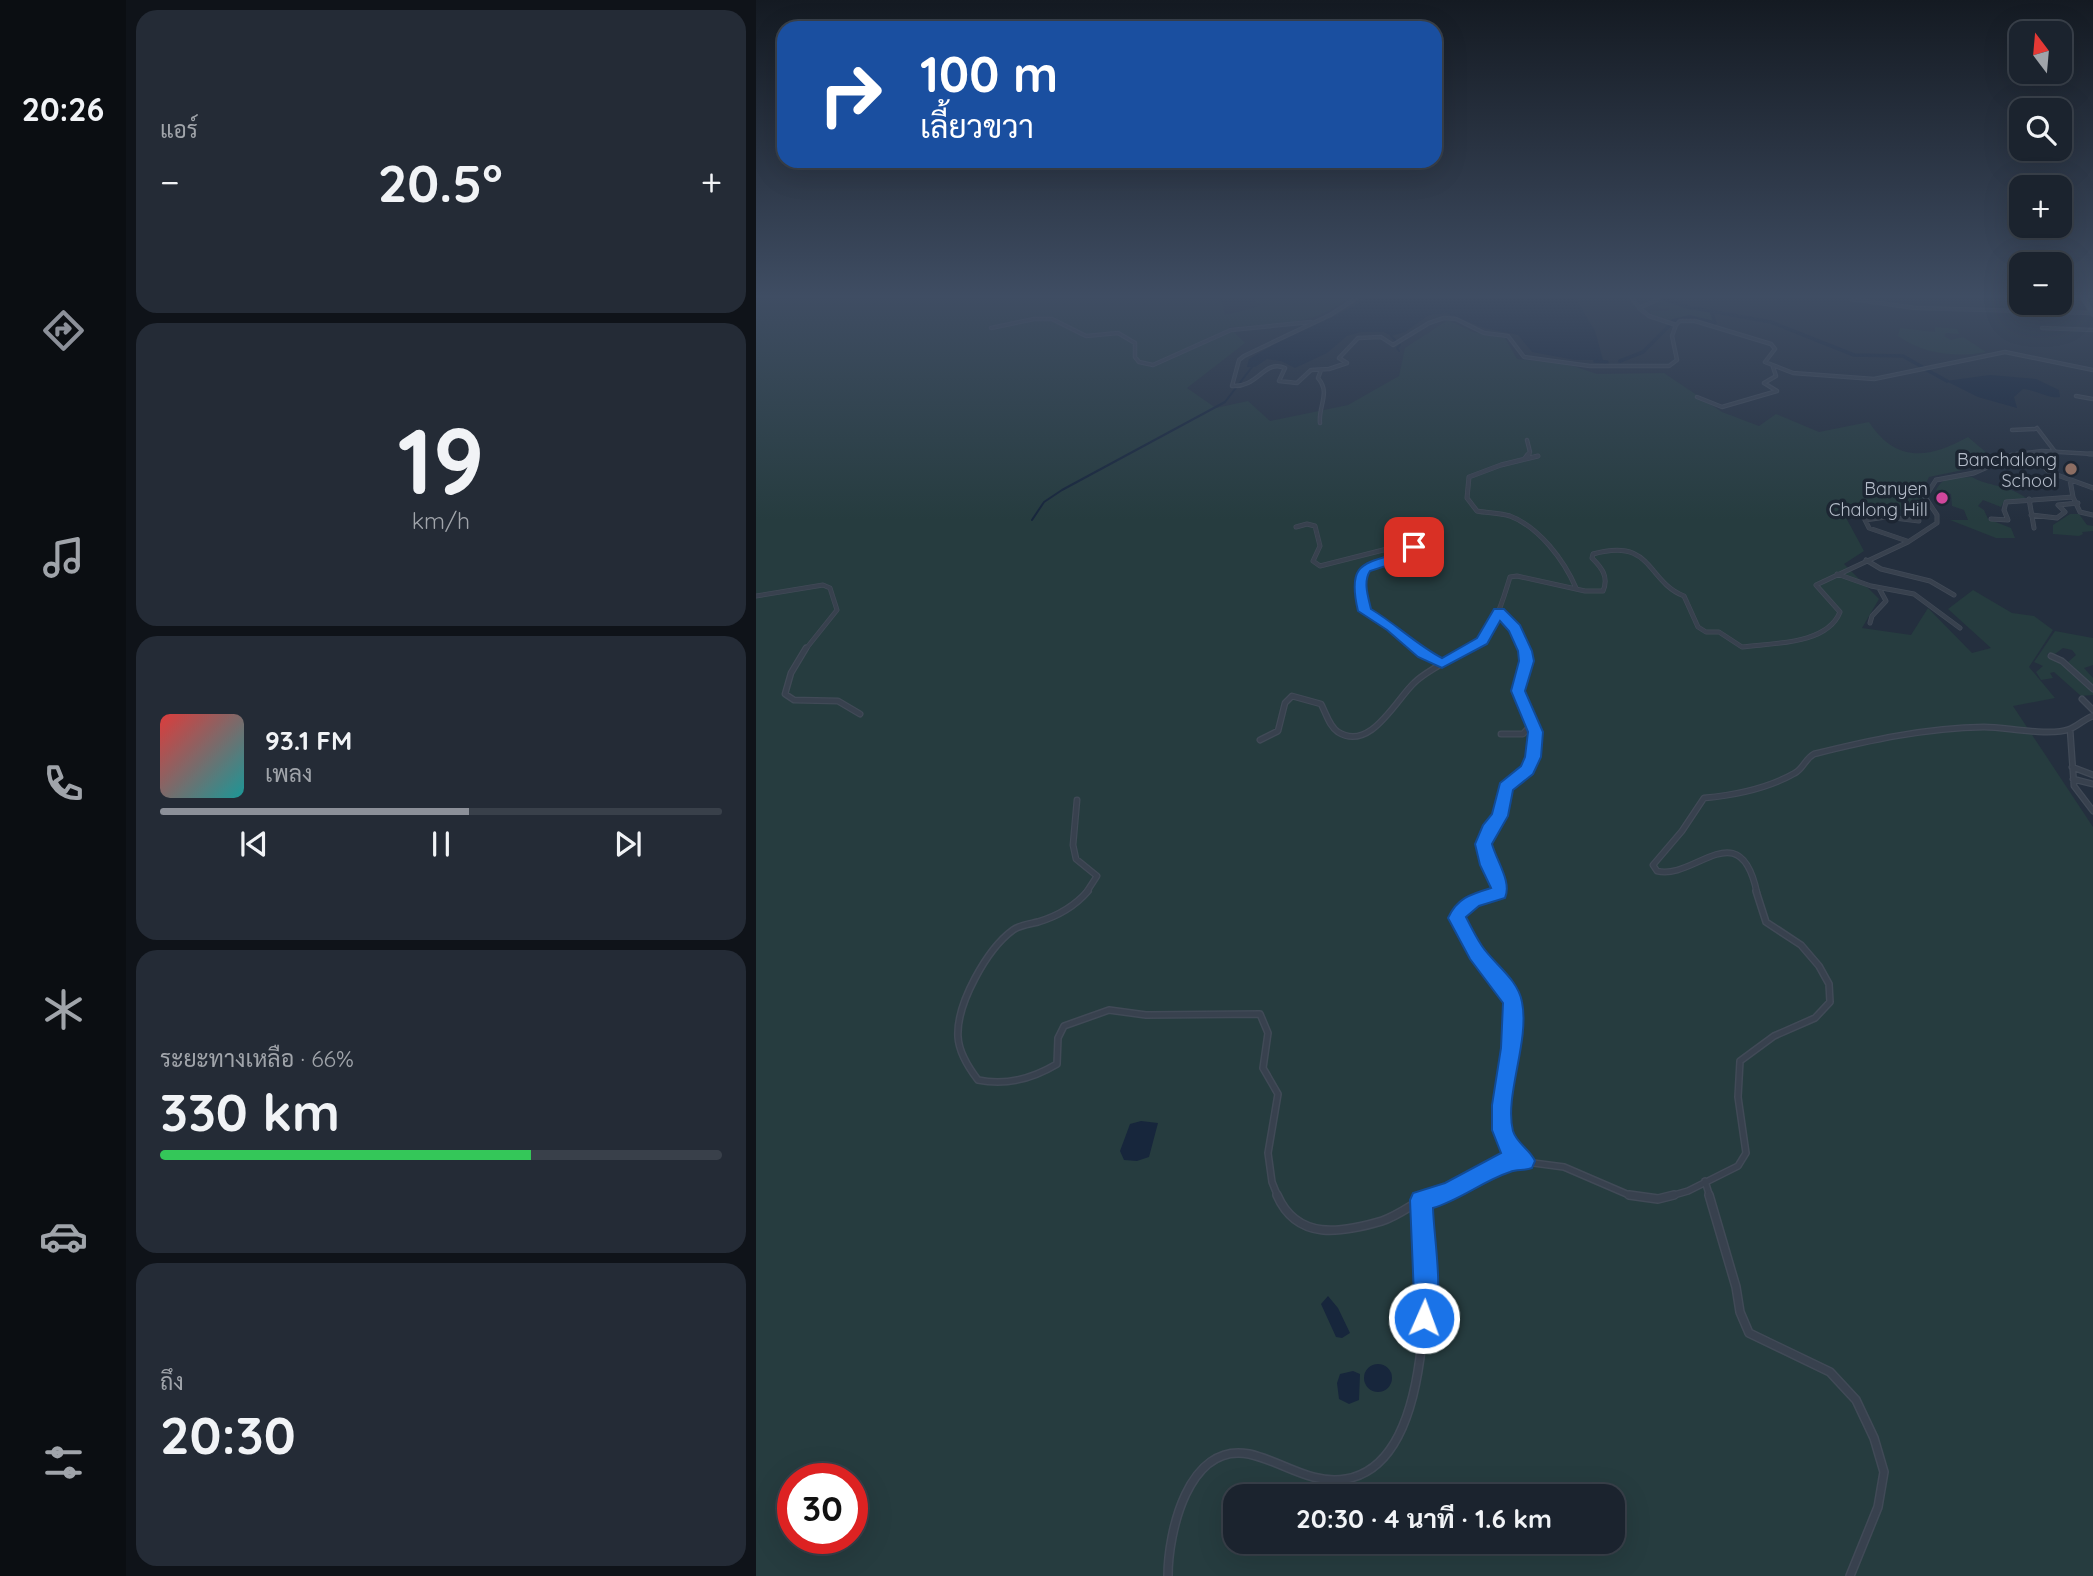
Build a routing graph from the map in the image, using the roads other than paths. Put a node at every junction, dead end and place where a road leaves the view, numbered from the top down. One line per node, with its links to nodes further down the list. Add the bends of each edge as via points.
1 (1235, 373): 2 (street, via 1234,387 1248,385)
2 (1265, 373)
3 (1284, 373): 4 (street, via 1279,381 1291,384 1301,382)
4 (1309, 373)
5 (1320, 373): 12 (street, via 1325,399)
6 (1775, 373): 10 (street, via 1764,383 1777,391 1722,407)
7 (1792, 373): 8 (street, via 1874,379)
8 (1903, 373)
9 (2076, 396): 11 (street)
10 (1698, 397)
11 (2093, 399)
12 (1320, 423)
13 (2012, 430): 15 (street, via 2036,429)
14 (1527, 440): 18 (street, via 1530,452)
15 (2056, 453): 16 (street); 19 (street, via 2044,467); 30 (street, via 2026,452 1967,475 1935,479 1925,497 1937,523)
16 (2093, 454)
17 (1538, 456): 18 (street)
18 (1521, 460): 34 (street, via 1469,477 1467,498 1477,511 1509,516 1528,526 1550,547)
19 (2070, 480): 20 (street); 21 (street)
20 (2093, 488)
21 (2073, 498): 22 (street); 23 (street)
22 (2029, 499): 24 (street); 26 (street, via 2006,502 2006,521)
23 (2078, 503): 24 (street, via 2058,505 2065,512 2057,518); 25 (street, via 2080,512)
24 (2031, 515): 29 (street)
25 (2093, 515)
26 (1991, 519)
27 (1919, 521): 30 (street, via 1865,520 1869,528)
28 (1296, 527): 41 (street, via 1307,524 1317,529 1320,545 1313,561 1320,566 1403,545 1414,547 1412,553 1366,568 1361,576 1361,601 1372,617)
29 (2034, 527)
30 (1908, 542): 31 (street)
31 (1866, 560): 32 (street); 35 (street, via 1888,571 1929,580)
32 (1836, 574): 33 (street); 34 (street, via 1816,585 1840,612 1829,628 1811,637 1742,647 1719,632 1698,627 1684,596 1667,589 1658,573 1630,550 1593,554 1606,572 1607,585 1603,592)
33 (1878, 587): 38 (street, via 1886,601); 39 (street, via 1914,594)
34 (1576, 589): 37 (street, via 1510,577)
35 (1954, 595)
36 (756, 596): 45 (street, via 823,584 830,588 837,610 810,642 783,688 794,700 838,701)
37 (1499, 612): 41 (street, via 1482,641); 47 (street, via 1515,629 1525,651 1527,661 1518,691)
38 (1870, 623)
39 (1959, 628)
40 (2051, 656): 42 (street)
41 (1442, 664): 50 (street, via 1419,678 1379,724 1361,735 1339,734 1321,704 1294,696 1282,706 1278,731)
42 (2093, 689)
43 (2082, 699): 44 (street)
44 (2093, 710)
45 (860, 714)
46 (2093, 716): 48 (street)
47 (1533, 723): 49 (street, via 1523,734); 57 (street, via 1533,757 1506,788 1499,816 1484,844 1499,892 1473,901 1457,918 1513,1003 1502,1130 1510,1148)
48 (2070, 729): 51 (street); 58 (street, via 1984,727 1886,736 1814,754 1798,772 1738,795 1704,798 1698,804 1653,865 1657,871 1672,873 1706,855 1735,855 1752,869 1767,924 1800,944 1830,986 1831,999 1815,1017 1774,1036 1740,1062 1737,1105 1746,1153 1738,1166)
49 (1501, 734)
50 (1260, 740)
51 (2072, 766): 52 (street); 53 (street)
52 (2093, 775)
53 (2072, 779): 54 (street); 56 (street)
54 (2093, 784)
55 (1077, 800): 59 (street, via 1076,859 1097,876 1083,898 1059,914 1014,928 981,965 964,1004 958,1033 963,1059 978,1080 999,1084 1035,1077 1058,1064 1063,1026 1109,1010 1146,1015 1260,1014 1268,1023 1263,1068 1278,1094 1268,1153 1272,1182 1282,1206 1301,1227 1329,1231 1384,1221)
56 (2093, 811)
57 (1524, 1161): 58 (street, via 1564,1167 1649,1200 1688,1191); 59 (street, via 1511,1160 1448,1192)
58 (1705, 1181): 61 (street, via 1749,1333 1830,1372 1856,1401 1874,1438 1884,1472 1880,1496)
59 (1421, 1200): 60 (street, via 1426,1296 1421,1363 1409,1412 1393,1444 1369,1472 1345,1480 1312,1477 1240,1452 1222,1454 1200,1471 1181,1501 1172,1528)
60 (1168, 1576)
61 (1850, 1576)

